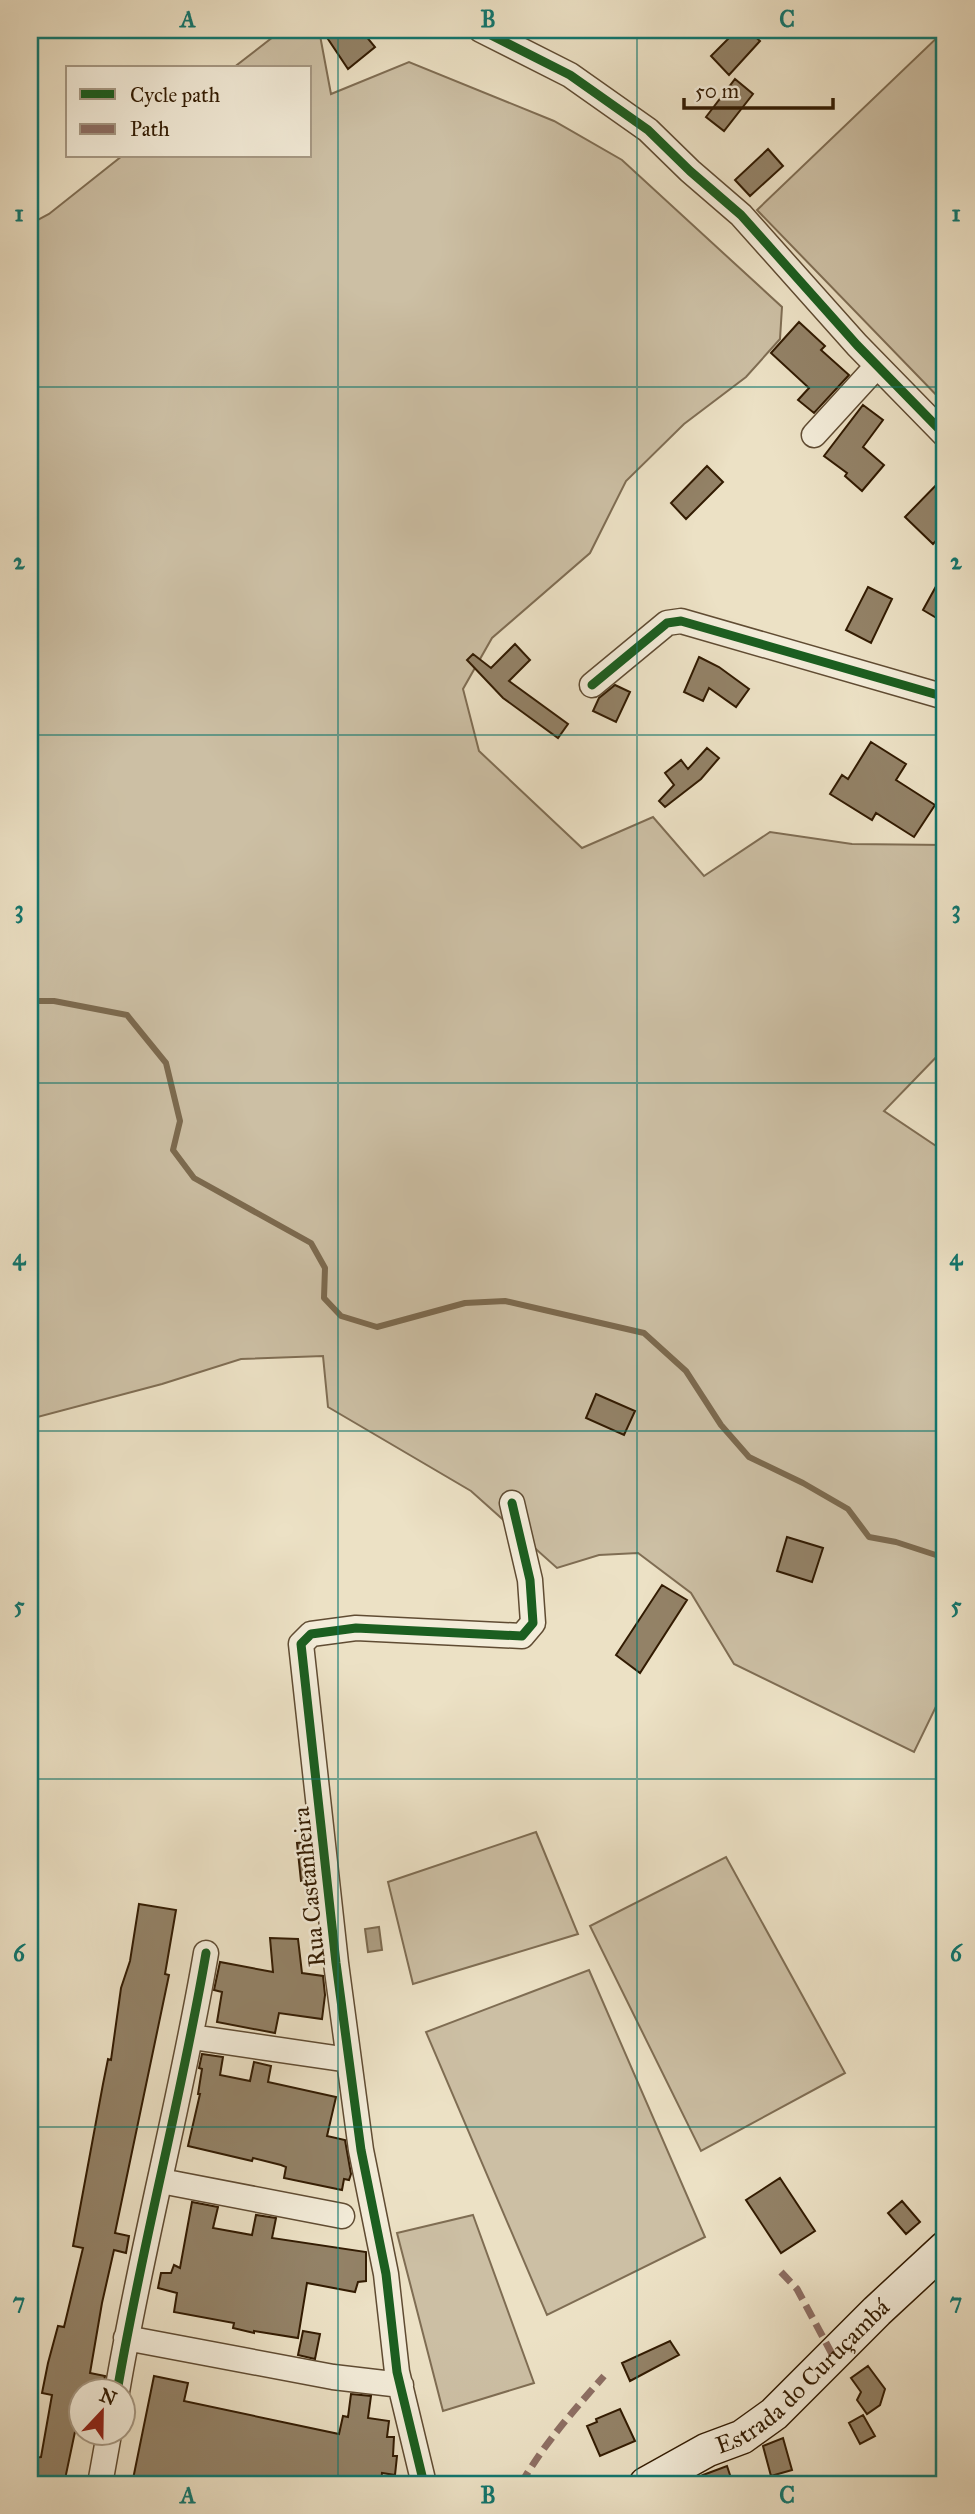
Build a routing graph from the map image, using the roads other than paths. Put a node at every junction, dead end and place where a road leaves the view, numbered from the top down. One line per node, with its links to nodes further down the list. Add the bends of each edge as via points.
1 (481, 30): 2 (street, via 570,75 648,130 741,215)
2 (877, 366): 3 (street); 4 (street)
3 (814, 435)
4 (945, 435)
5 (592, 685): 6 (street, via 667,623 681,621)
6 (945, 697)
7 (512, 1503): 10 (street, Rua Castanheira, via 530,1580 533,1623 522,1636 356,1628 311,1634 301,1643)
8 (206, 1953): 9 (street)
9 (192, 2037): 10 (street); 11 (street)
10 (349, 2060): 16 (street, Rua Castanheira)
11 (161, 2180): 12 (street); 14 (street)
12 (342, 2216)
13 (945, 2248): 20 (street, Estrada do Curuçambá, via 774,2414 742,2437 708,2449)
14 (127, 2331): 15 (street); 16 (street)
15 (119, 2378)
16 (399, 2379): 19 (street, Rua Castanheira)
17 (106, 2448): 18 (street)
18 (100, 2484)
19 (424, 2484)
20 (646, 2484)

